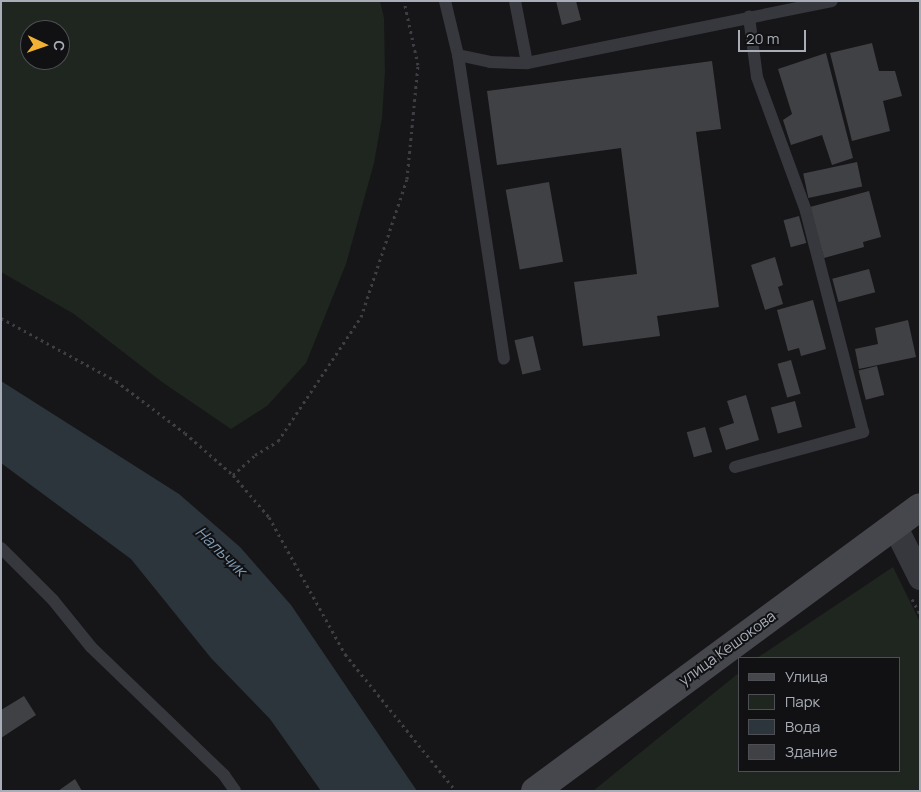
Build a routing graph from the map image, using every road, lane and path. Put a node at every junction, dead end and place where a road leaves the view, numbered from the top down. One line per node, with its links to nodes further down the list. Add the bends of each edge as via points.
1 (404, 1): 11 (path, via 418,65 407,179 361,317 278,441 255,455)
2 (445, 1): 6 (lane)
3 (515, 1): 7 (lane)
4 (832, 1): 5 (lane)
5 (749, 17): 7 (lane); 10 (lane, via 757,77 806,211 863,432)
6 (458, 54): 7 (lane, via 490,62); 9 (lane)
7 (527, 63)
8 (1, 318): 11 (path, via 116,381)
9 (504, 359)
10 (735, 467)
11 (233, 475): 17 (path, via 270,517 345,654)
12 (920, 507): 13 (main road, улица Кешокова)
13 (895, 527): 15 (street); 18 (main road, улица Кешокова)
14 (1, 548): 16 (lane, via 53,600 91,647 224,774)
15 (920, 577)
16 (235, 791)
17 (456, 791)
18 (535, 791)

